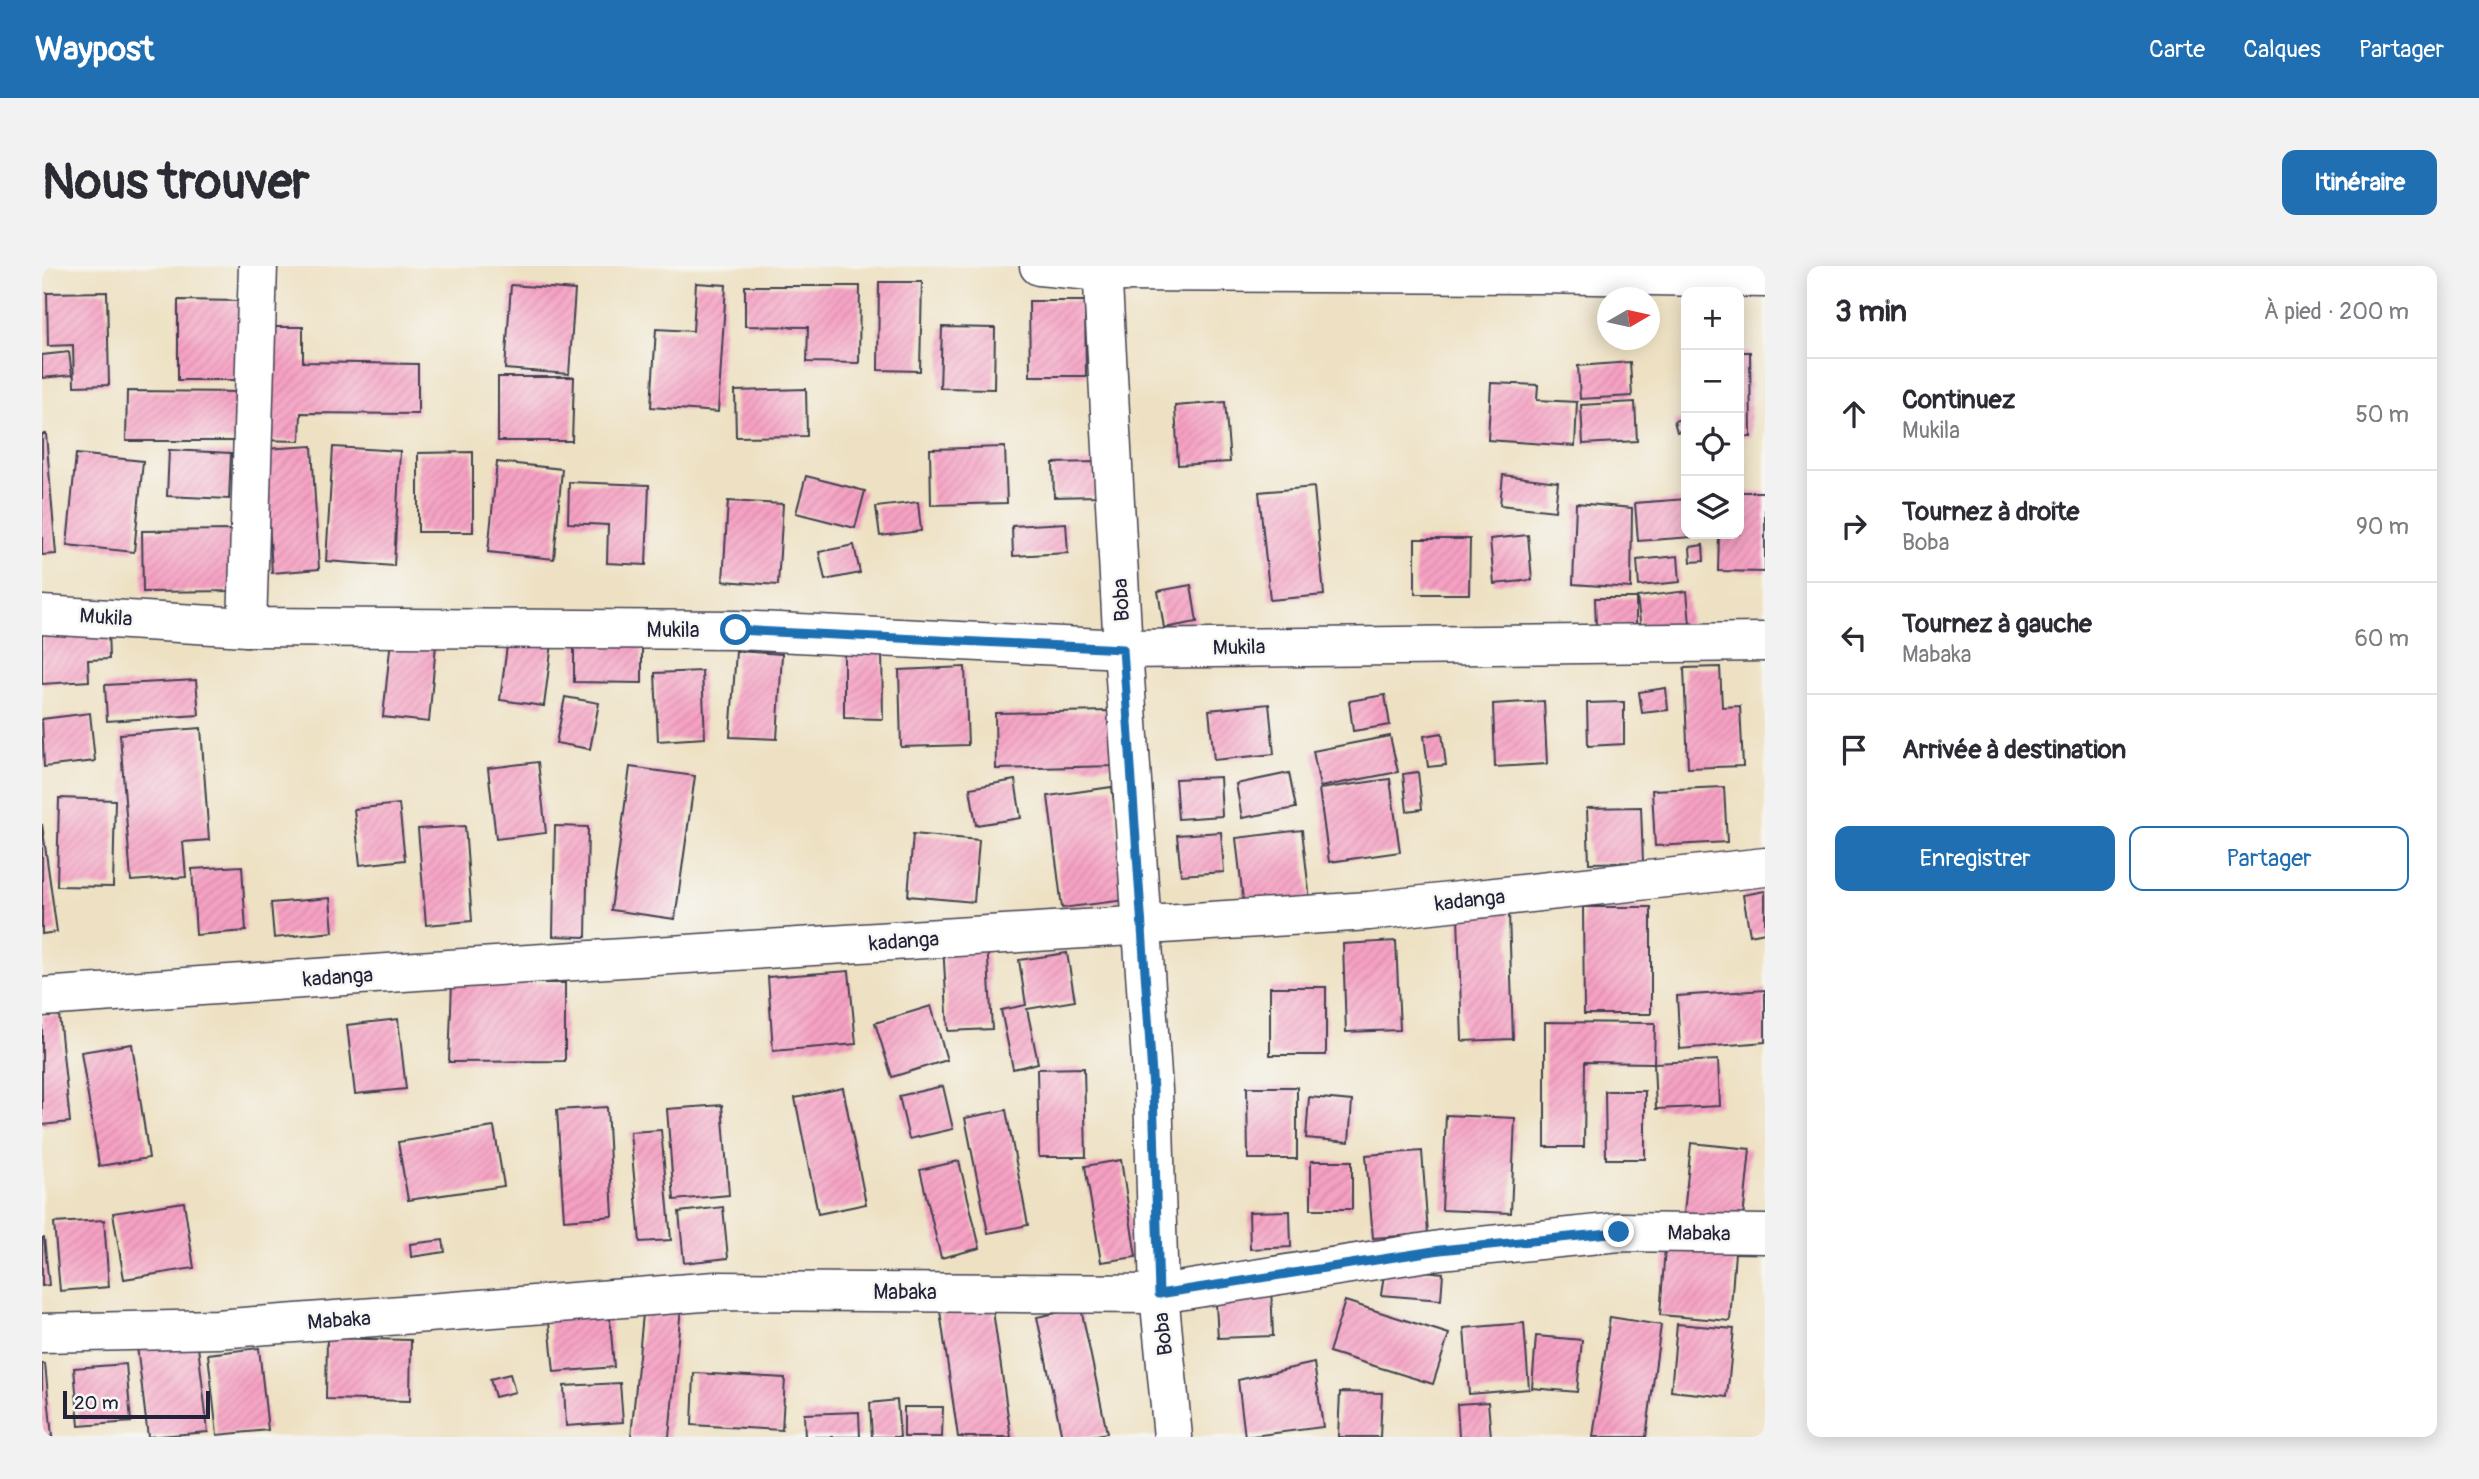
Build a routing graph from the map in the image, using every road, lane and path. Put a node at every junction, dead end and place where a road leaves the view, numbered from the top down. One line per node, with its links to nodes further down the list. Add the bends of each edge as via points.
1 (258, 266): 6 (street)
2 (1039, 266): 3 (street)
3 (1102, 269): 4 (street); 8 (street, Boba)
4 (1765, 278)
5 (42, 615): 6 (street, Mukila)
6 (247, 627): 8 (street, Mukila, via 736,630)
7 (1765, 642): 8 (street, Mukila)
8 (1123, 649): 10 (street, Boba)
9 (1765, 867): 10 (street, kadanga, via 1370,911)
10 (1143, 927): 11 (street, kadanga); 13 (street, Boba)
11 (42, 998)
12 (1765, 1234): 13 (street, Mabaka, via 1619,1232 1440,1250)
13 (1159, 1294): 14 (street, Mabaka, via 716,1291 217,1329); 15 (street, Boba)
14 (42, 1333)
15 (1173, 1437)

